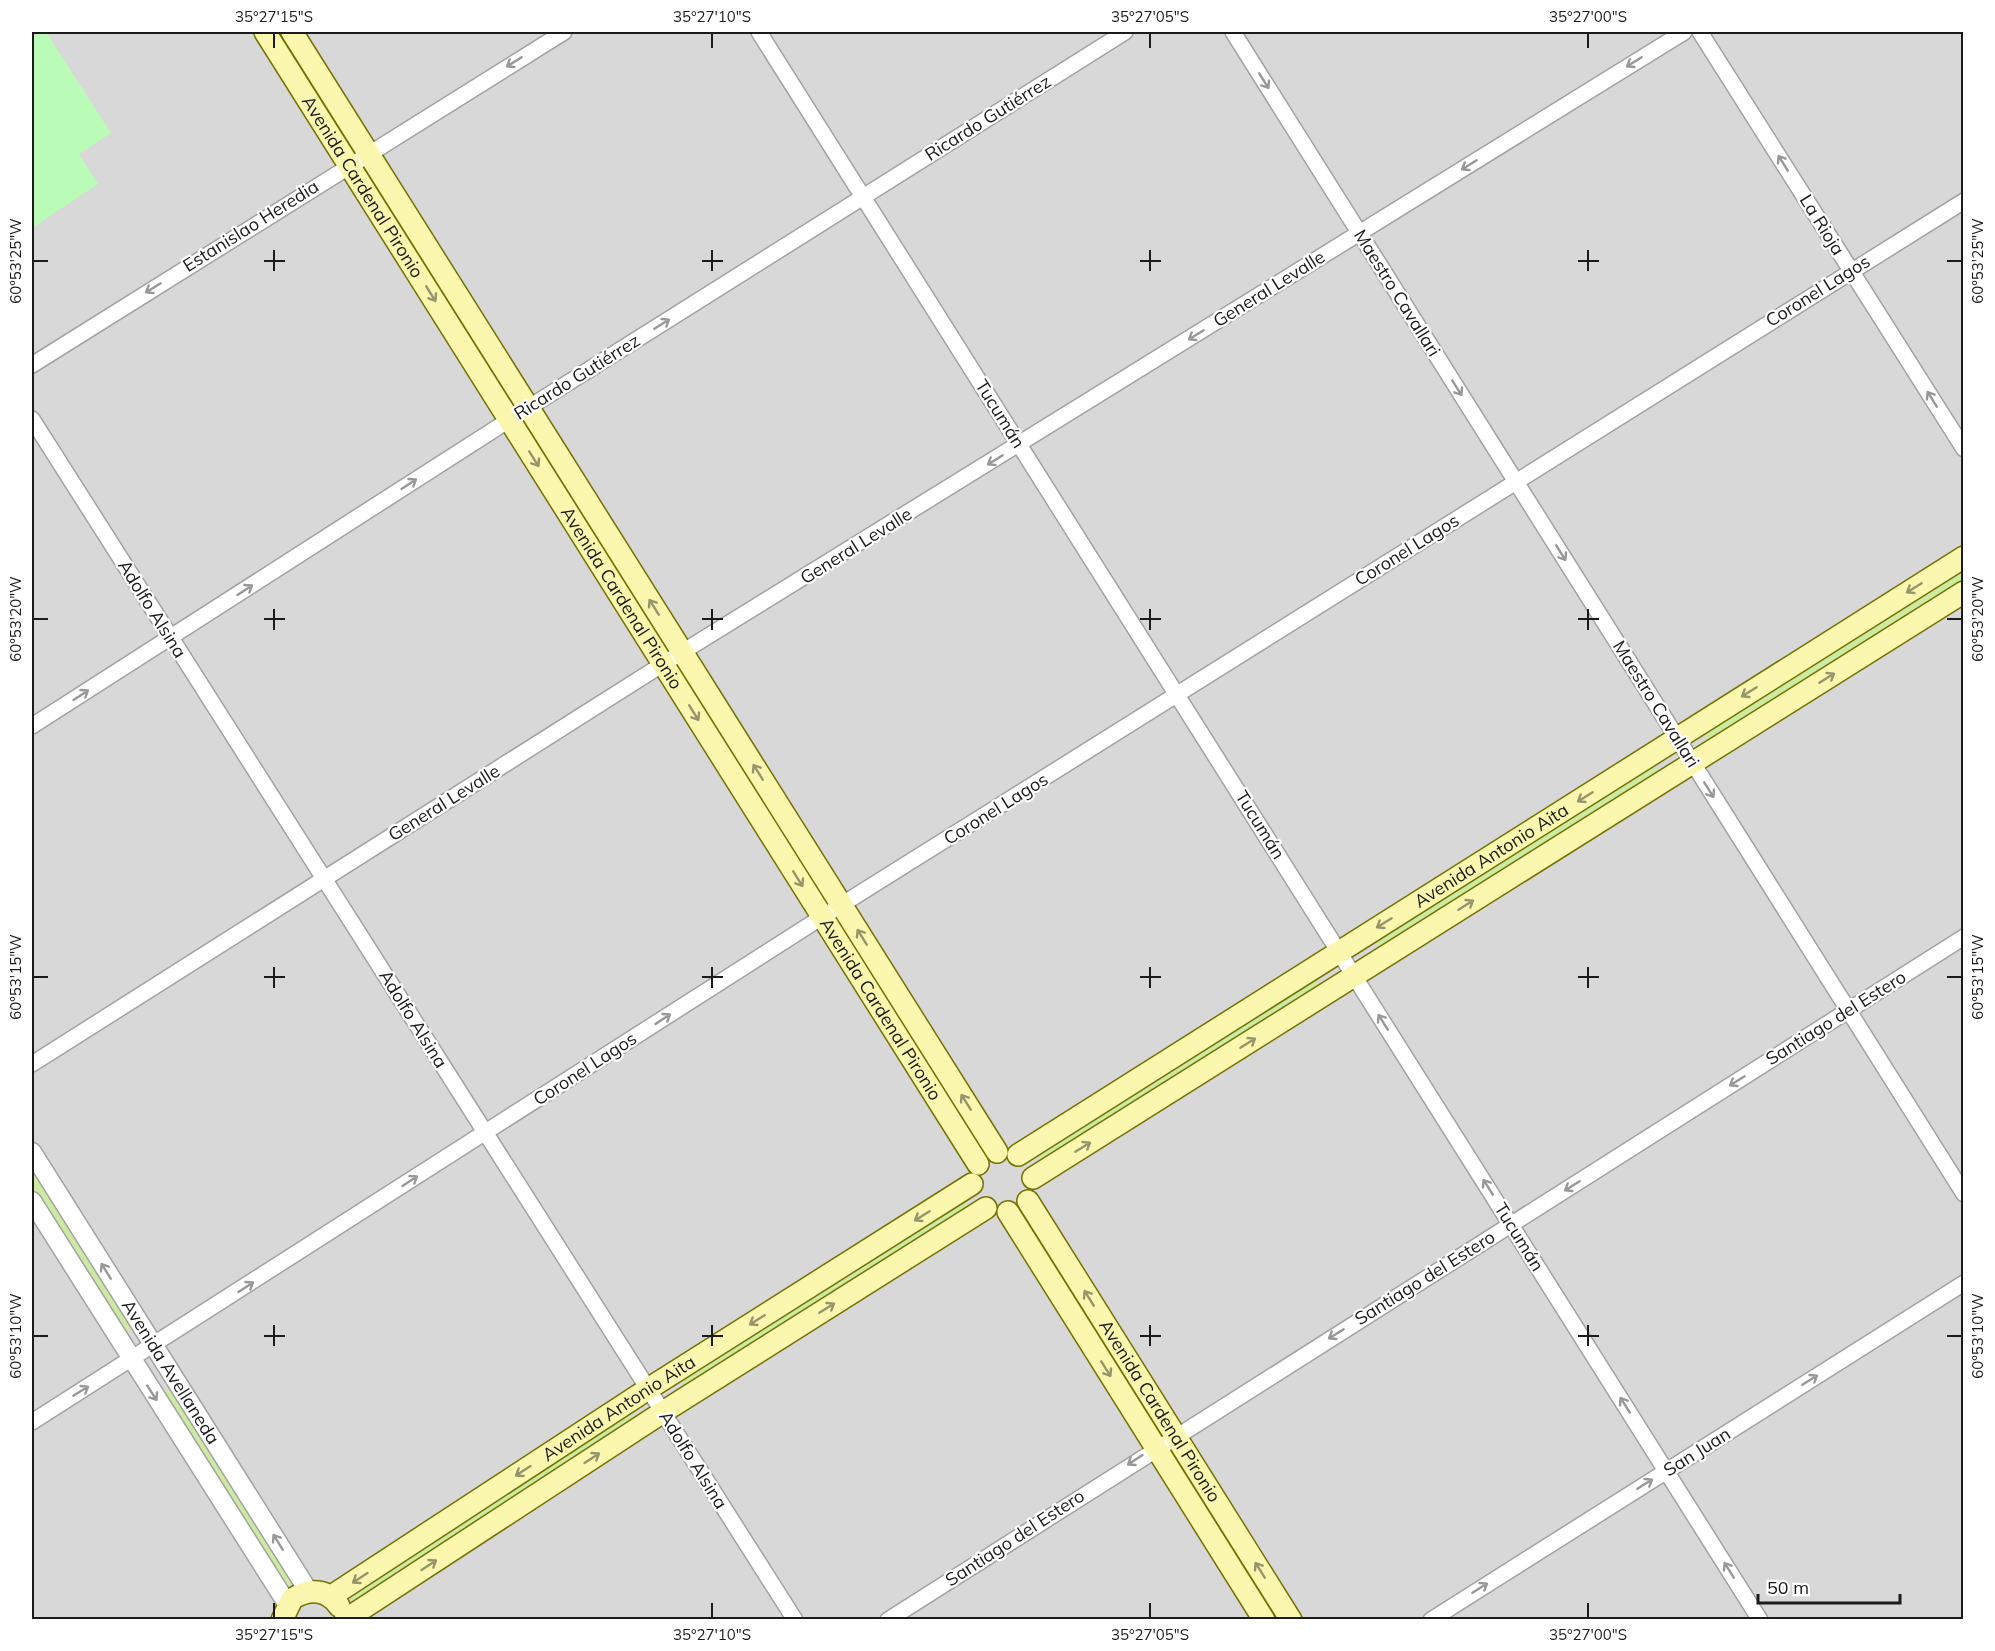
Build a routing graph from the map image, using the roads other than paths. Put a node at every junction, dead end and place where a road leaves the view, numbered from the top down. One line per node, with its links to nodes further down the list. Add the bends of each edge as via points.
1 (265, 32): 10 (main road, Avenida Cardenal Pironio)
2 (292, 32): 9 (main road, Avenida Cardenal Pironio)
3 (564, 32): 9 (street, Estanislao Heredia, one-way to 9)
4 (759, 32): 11 (street, Tucumán)
5 (1125, 32): 11 (street, Ricardo Gutiérrez)
6 (1233, 32): 13 (street, Maestro Cavallari, one-way to 13)
7 (1684, 32): 13 (street, General Levalle, one-way to 13)
8 (1700, 32): 14 (street, La Rioja, one-way to 8)
9 (368, 153): 10 (street, Estanislao Heredia); 16 (main road, Avenida Cardenal Pironio)
10 (349, 164): 15 (street, Estanislao Heredia, one-way to 15); 18 (main road, Avenida Cardenal Pironio, one-way to 18)
11 (864, 197): 16 (street, Ricardo Gutiérrez, one-way to 11); 19 (street, Tucumán)
12 (1964, 201): 14 (street, Coronel Lagos)
13 (1359, 233): 19 (street, General Levalle, one-way to 19); 21 (street, Maestro Cavallari, one-way to 21)
14 (1851, 270): 20 (street, La Rioja, one-way to 14); 21 (street, Coronel Lagos)
15 (32, 365)
16 (529, 408): 18 (street, Ricardo Gutiérrez); 25 (main road, Avenida Cardenal Pironio, one-way to 16)
17 (32, 419): 24 (street, Adolfo Alsina)
18 (510, 420): 24 (street, Ricardo Gutiérrez, one-way to 18); 26 (main road, Avenida Cardenal Pironio, one-way to 26)
19 (1020, 445): 25 (street, General Levalle, one-way to 25); 27 (street, Tucumán)
20 (1964, 449)
21 (1516, 482): 27 (street, Coronel Lagos); 29 (street, Maestro Cavallari, one-way to 29)
22 (1964, 557): 29 (main road, Avenida Antonio Aita, one-way to 29)
23 (1964, 592): 30 (main road, Avenida Antonio Aita, one-way to 23)
24 (171, 638): 28 (street, Ricardo Gutiérrez, one-way to 24); 31 (street, Adolfo Alsina)
25 (683, 653): 26 (street, General Levalle); 32 (main road, Avenida Cardenal Pironio, one-way to 25)
26 (663, 664): 31 (street, General Levalle); 33 (main road, Avenida Cardenal Pironio, one-way to 33)
27 (1178, 695): 32 (street, Coronel Lagos); 35 (street, Tucumán)
28 (32, 726)
29 (1677, 738): 30 (street, Maestro Cavallari); 35 (main road, Avenida Antonio Aita, one-way to 35)
30 (1692, 763): 36 (main road, Avenida Antonio Aita, one-way to 30); 37 (street, Maestro Cavallari, one-way to 37)
31 (323, 878): 38 (street, General Levalle); 39 (street, Adolfo Alsina)
32 (842, 905): 33 (street, Coronel Lagos); 41 (main road, Avenida Cardenal Pironio, one-way to 32)
33 (822, 917): 39 (street, Coronel Lagos, one-way to 33); 43 (main road, Avenida Cardenal Pironio)
34 (1964, 937): 37 (street, Santiago del Estero)
35 (1339, 952): 36 (street, Tucumán); 42 (main road, Avenida Antonio Aita)
36 (1354, 976): 44 (main road, Avenida Antonio Aita, one-way to 36); 51 (street, Tucumán, one-way to 36)
37 (1848, 1011): 46 (street, Maestro Cavallari); 51 (street, Santiago del Estero, one-way to 51)
38 (32, 1064)
39 (485, 1133): 53 (street, Coronel Lagos, one-way to 39); 55 (street, Adolfo Alsina)
40 (32, 1152): 53 (street, Avenida Avellaneda, one-way to 40)
41 (997, 1152): 42 (main road); 43 (main road)
42 (1018, 1155): 44 (main road, via 1028,1163)
43 (978, 1164): 45 (main road)
44 (1034, 1178): 47 (main road)
45 (972, 1184): 49 (main road, via 975,1196); 55 (main road, Avenida Antonio Aita, one-way to 55)
46 (1964, 1194)
47 (1028, 1200): 50 (main road, via 1019,1209); 58 (main road, Avenida Cardenal Pironio, one-way to 47)
48 (32, 1201): 54 (street, Avenida Avellaneda)
49 (986, 1208): 50 (main road); 56 (main road, Avenida Antonio Aita, one-way to 49)
50 (1008, 1212): 59 (main road, Avenida Cardenal Pironio, one-way to 59)
51 (1511, 1224): 58 (street, Santiago del Estero, one-way to 58); 60 (street, Tucumán, one-way to 51)
52 (1964, 1283): 60 (street, San Juan, one-way to 52)
53 (153, 1346): 54 (street, Coronel Lagos); 61 (street, Avenida Avellaneda, one-way to 53)
54 (131, 1360): 57 (street, Coronel Lagos, one-way to 54); 63 (street, Avenida Avellaneda, one-way to 63)
55 (648, 1389): 56 (street, Adolfo Alsina); 62 (main road, Avenida Antonio Aita, one-way to 62)
56 (663, 1412): 64 (main road, Avenida Antonio Aita, one-way to 56); 65 (street, Adolfo Alsina)
57 (32, 1422)
58 (1175, 1435): 59 (street, Santiago del Estero); 68 (main road, Avenida Cardenal Pironio, one-way to 58)
59 (1156, 1447): 66 (street, Santiago del Estero, one-way to 66); 67 (main road, Avenida Cardenal Pironio)
60 (1667, 1471): 69 (street, San Juan, one-way to 60); 70 (street, Tucumán, one-way to 60)
61 (309, 1592): 62 (main road); 63 (main road, via 299,1594)
62 (330, 1597): 64 (main road)
63 (285, 1612)
64 (344, 1620)
65 (795, 1620)
66 (888, 1620)
67 (1264, 1620)
68 (1291, 1620)
69 (1431, 1620)
70 (1760, 1620)

